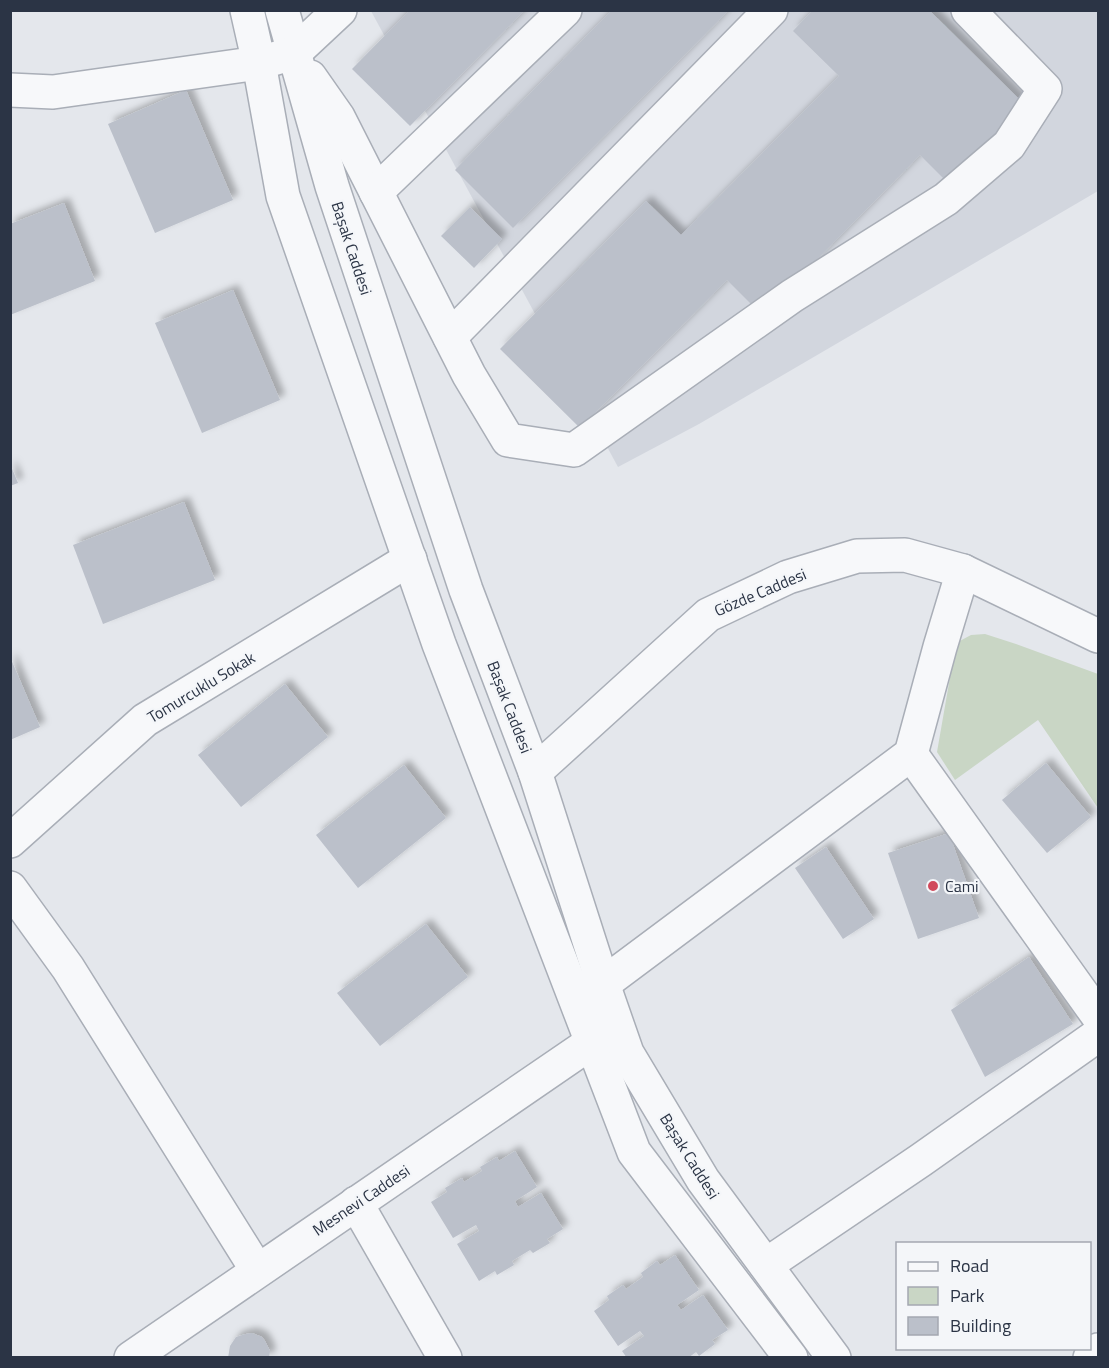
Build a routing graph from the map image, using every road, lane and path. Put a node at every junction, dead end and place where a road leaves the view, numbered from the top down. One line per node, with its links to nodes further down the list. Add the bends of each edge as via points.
1 (248, 10): 8 (street)
2 (282, 10): 7 (street, Başak Caddesi)
3 (340, 10): 7 (street)
4 (565, 10): 10 (street)
5 (771, 10): 11 (street)
6 (968, 10): 11 (street, via 1045,89 1009,145 946,199 792,296 574,450 508,440)
7 (294, 53): 8 (street); 10 (street, via 338,117); 16 (street, Başak Caddesi, via 332,186 466,590)
8 (259, 63): 9 (street, via 53,92); 12 (street, via 283,196)
9 (10, 90)
10 (376, 192): 11 (street)
11 (450, 337)
12 (410, 559): 17 (street, Tomurcuklu Sokak, via 145,720); 22 (street)
13 (963, 571): 14 (street, Gözde Caddesi); 15 (street); 16 (street, Gözde Caddesi, via 904,555 857,556 788,577 728,605 708,615)
14 (1098, 636)
15 (911, 754): 19 (street); 20 (street)
16 (535, 772): 19 (street, Başak Caddesi)
17 (10, 841)
18 (10, 888): 25 (street, via 68,968)
19 (603, 984): 24 (street, Başak Caddesi, via 627,1053 703,1180)
20 (1098, 1016)
21 (1098, 1035): 24 (street)
22 (592, 1042): 23 (street, Mesnevi Caddesi); 30 (street, via 634,1152)
23 (356, 1203): 25 (street, Mesnevi Caddesi); 29 (street)
24 (766, 1265): 31 (street, Başak Caddesi)
25 (257, 1270): 26 (street, Mesnevi Caddesi)
26 (168, 1347): 28 (street, Mesnevi Caddesi)
27 (1098, 1350): 32 (street)
28 (131, 1358)
29 (445, 1358)
30 (791, 1358)
31 (834, 1358)
32 (1090, 1358)

